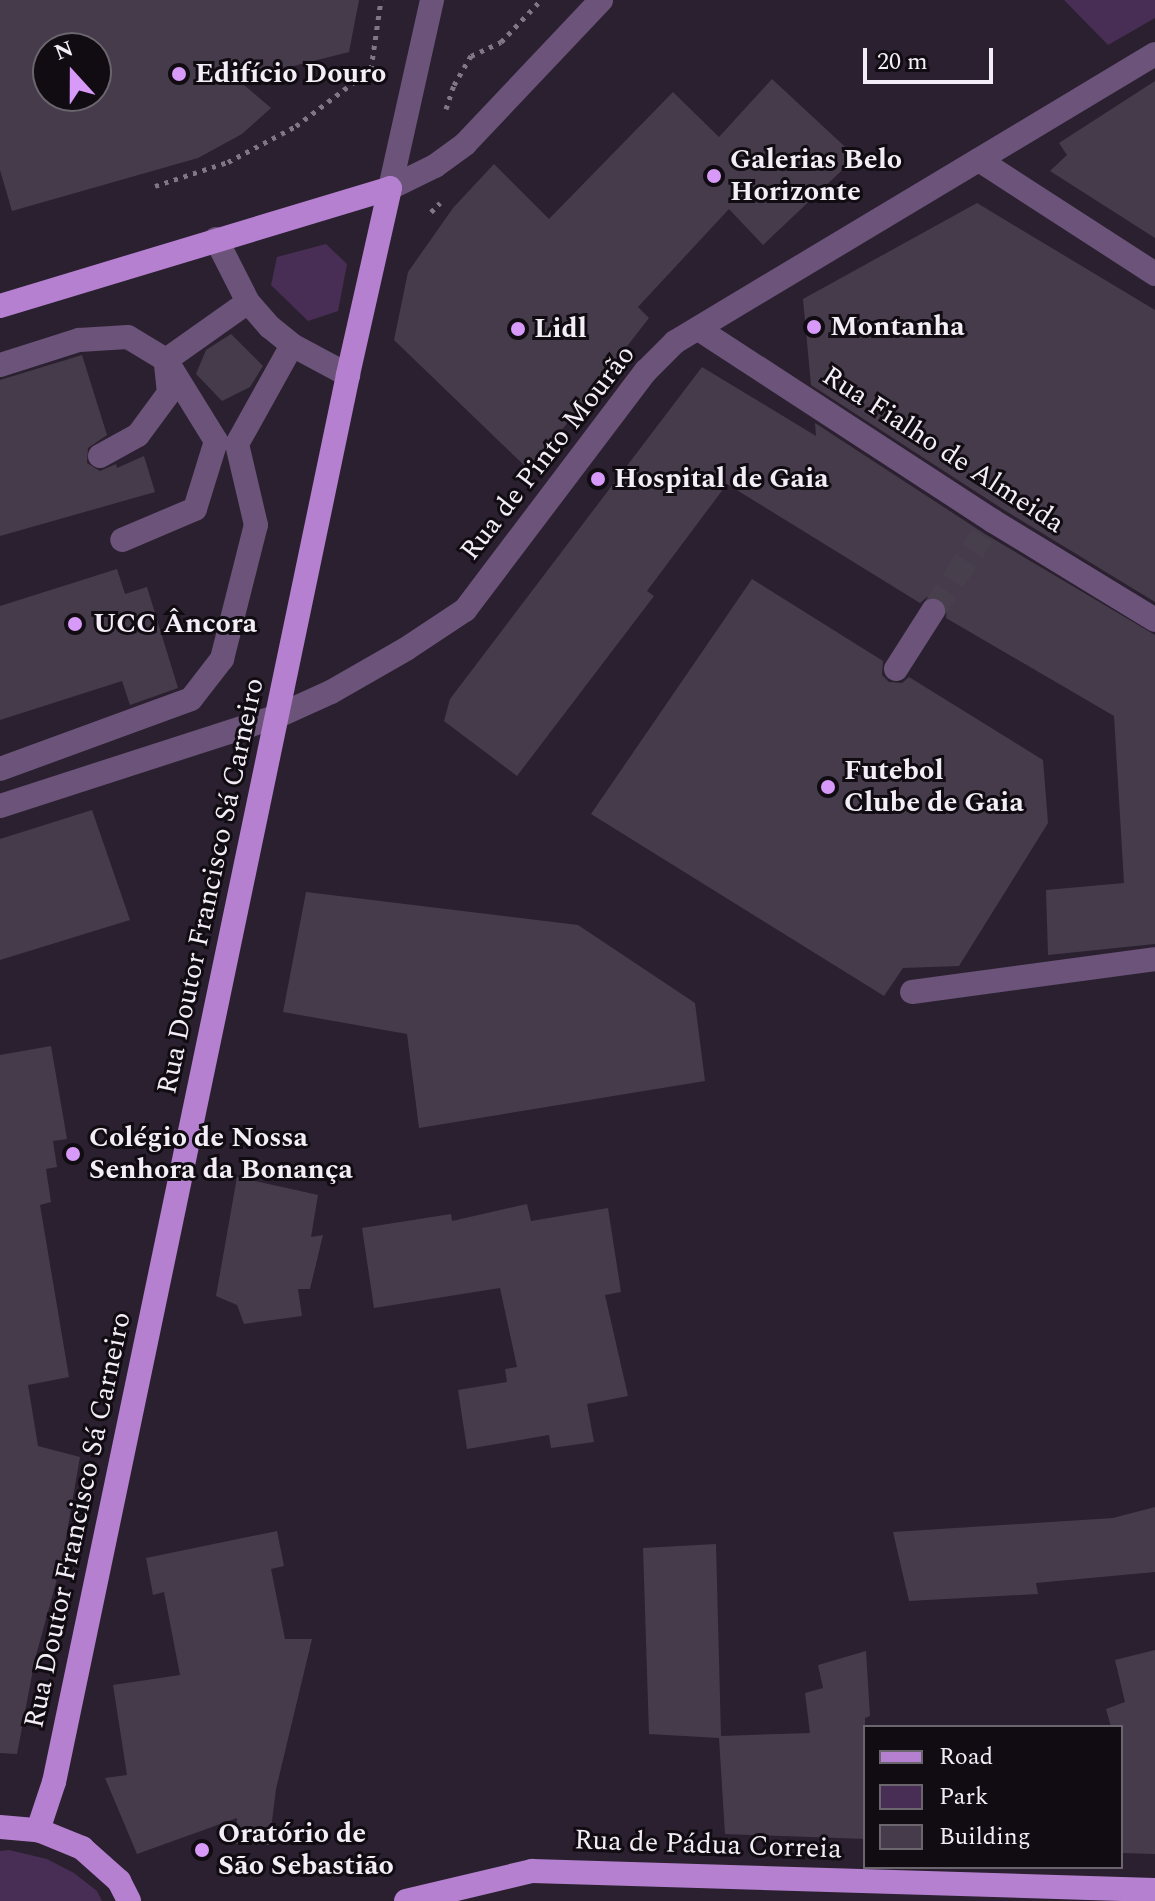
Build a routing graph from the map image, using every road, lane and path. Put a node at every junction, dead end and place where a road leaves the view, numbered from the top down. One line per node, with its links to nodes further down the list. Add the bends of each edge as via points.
1 (381, 0): 8 (path, via 371,69 296,126 228,162)
2 (432, 0): 9 (street)
3 (541, 0): 6 (path, via 501,42 471,56)
4 (601, 0): 9 (street, via 465,144)
5 (1155, 54): 7 (street, Rua de Pinto Mourão)
6 (445, 113)
7 (979, 160): 11 (street); 14 (street, Rua de Pinto Mourão)
8 (155, 186)
9 (390, 188): 10 (main road); 18 (main road, Rua Doutor Francisco Sá Carneiro)
10 (216, 239): 12 (street); 13 (main road)
11 (1155, 274)
12 (248, 302): 15 (street); 16 (street)
13 (0, 306)
14 (700, 330): 22 (street, Rua Fialho de Almeida, via 987,528); 24 (street, Rua de Pinto Mourão, via 675,342 646,371 465,610 331,692)
15 (292, 345): 18 (street); 25 (street, via 237,444 256,525 222,659 191,699)
16 (166, 360): 17 (street, via 128,337 79,340); 19 (street, via 169,393 138,435); 20 (street, via 216,441 195,509)
17 (0, 365)
18 (348, 375): 24 (main road, Rua Doutor Francisco Sá Carneiro)
19 (100, 456)
20 (122, 540)
21 (933, 611): 23 (street)
22 (1155, 620)
23 (896, 669)
24 (278, 716): 26 (street, Rua de Pinto Mourão); 30 (main road, Rua Doutor Francisco Sá Carneiro, via 54,1782)
25 (0, 769)
26 (0, 806)
27 (1155, 959): 28 (street)
28 (912, 992)
29 (0, 1827): 30 (main road)
30 (38, 1830): 33 (main road, via 82,1848 119,1881)
31 (1155, 1890): 32 (main road, Rua de Pádua Correia)
32 (1011, 1892): 34 (main road, Rua de Pádua Correia, via 532,1871)
33 (129, 1901)
34 (406, 1901)

